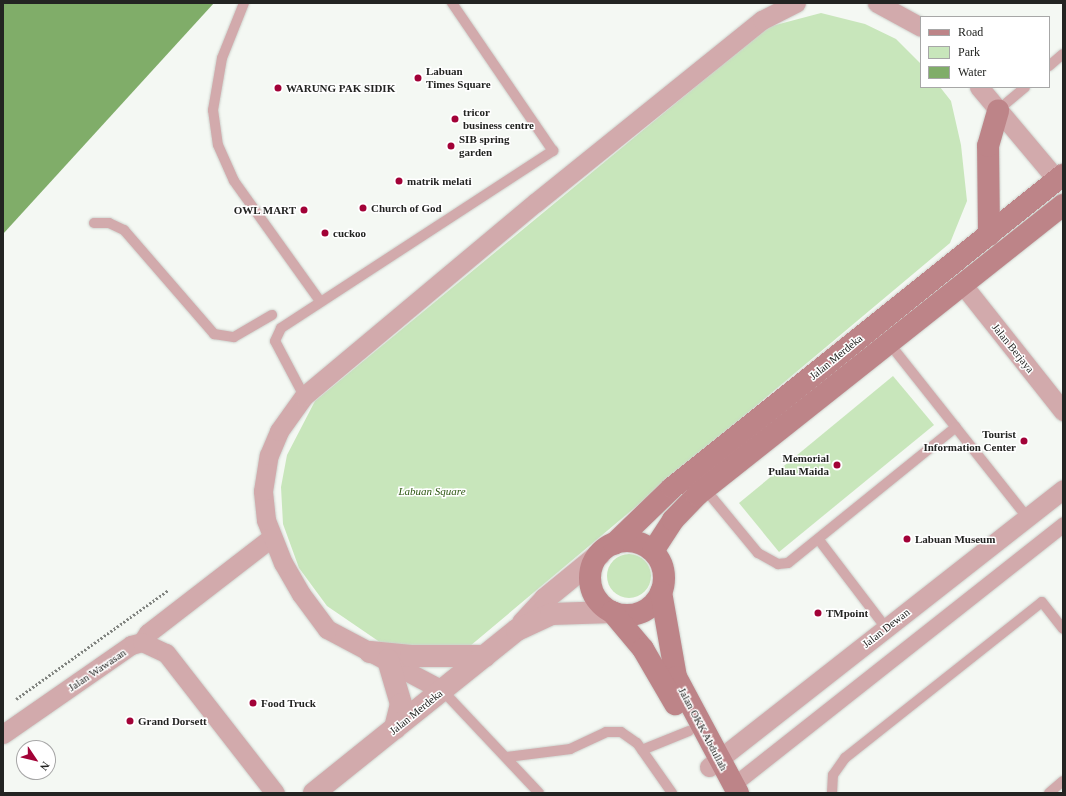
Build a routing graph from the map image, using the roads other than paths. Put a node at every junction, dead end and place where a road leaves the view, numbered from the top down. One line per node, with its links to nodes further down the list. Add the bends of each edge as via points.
1 (244, 3): 16 (lane, via 222,58 213,110 218,145 234,181)
2 (452, 3): 16 (lane, via 553,151)
3 (878, 3): 5 (street)
4 (790, 5): 19 (street, via 762,20 535,203)
5 (920, 26)
6 (1063, 54): 7 (lane)
7 (1050, 65)
8 (980, 88): 10 (street)
9 (1024, 88): 10 (lane)
10 (998, 110): 11 (street); 14 (main road, via 988,146)
11 (1060, 177): 14 (main road, Jalan Merdeka)
12 (1063, 205): 15 (main road, Jalan Merdeka)
13 (94, 223): 17 (lane, via 109,223 124,230 214,334 234,336)
14 (989, 234): 28 (main road, Jalan Merdeka, via 672,488)
15 (963, 285): 18 (main road, Jalan Merdeka); 20 (street, Jalan Berjaya)
16 (320, 301): 19 (lane, via 276,333 275,341)
17 (272, 315)
18 (889, 343): 21 (lane); 22 (main road, Jalan Merdeka)
19 (304, 396): 26 (street, via 290,414 269,455 263,490)
20 (1063, 411)
21 (956, 427): 24 (lane); 27 (lane)
22 (705, 489): 27 (lane, via 767,560 778,564 788,563); 29 (main road, Jalan Merdeka, via 684,507)
23 (1063, 489): 24 (street, Jalan Dewan)
24 (1027, 518): 32 (street, Jalan Dewan)
25 (1063, 524): 46 (street)
26 (271, 538): 35 (street, via 148,633); 36 (street, via 319,620 347,642)
27 (819, 540): 32 (lane)
28 (607, 549): 29 (main road, via 635,542); 31 (main road, via 591,574 591,586 595,596); 34 (street, Jalan Merdeka, via 539,604)
29 (653, 551): 30 (main road, via 664,571)
30 (662, 592): 31 (main road, via 646,610 629,614); 44 (main road, Jalan OKK Abdullah, via 676,678)
31 (612, 612): 34 (street, Jalan Merdeka, via 551,614); 40 (main road, Jalan OKK Abdullah, via 644,649)
32 (886, 628): 44 (street, Jalan Dewan)
33 (1063, 629): 51 (lane, via 1042,602 845,758 833,775)
34 (517, 630): 37 (street, Jalan Merdeka)
35 (142, 642): 41 (street, Jalan Wawasan, via 131,645); 47 (street, Jalan Wawasan, via 166,653)
36 (379, 656): 37 (street); 38 (street); 39 (street, via 401,704)
37 (485, 656): 38 (street, Jalan Merdeka)
38 (442, 690): 39 (street, Jalan Merdeka); 43 (lane)
39 (395, 728): 48 (street, Jalan Merdeka)
40 (689, 731): 42 (lane); 44 (main road, Jalan OKK Abdullah)
41 (3, 734)
42 (642, 750): 43 (lane, via 628,735 614,730 570,749); 50 (lane)
43 (507, 757): 49 (lane)
44 (714, 764): 46 (main road, Jalan OKK Abdullah)
45 (1063, 781): 52 (lane)
46 (731, 790)
47 (276, 793)
48 (314, 793)
49 (539, 793)
50 (672, 793)
51 (832, 793)
52 (1049, 793)

